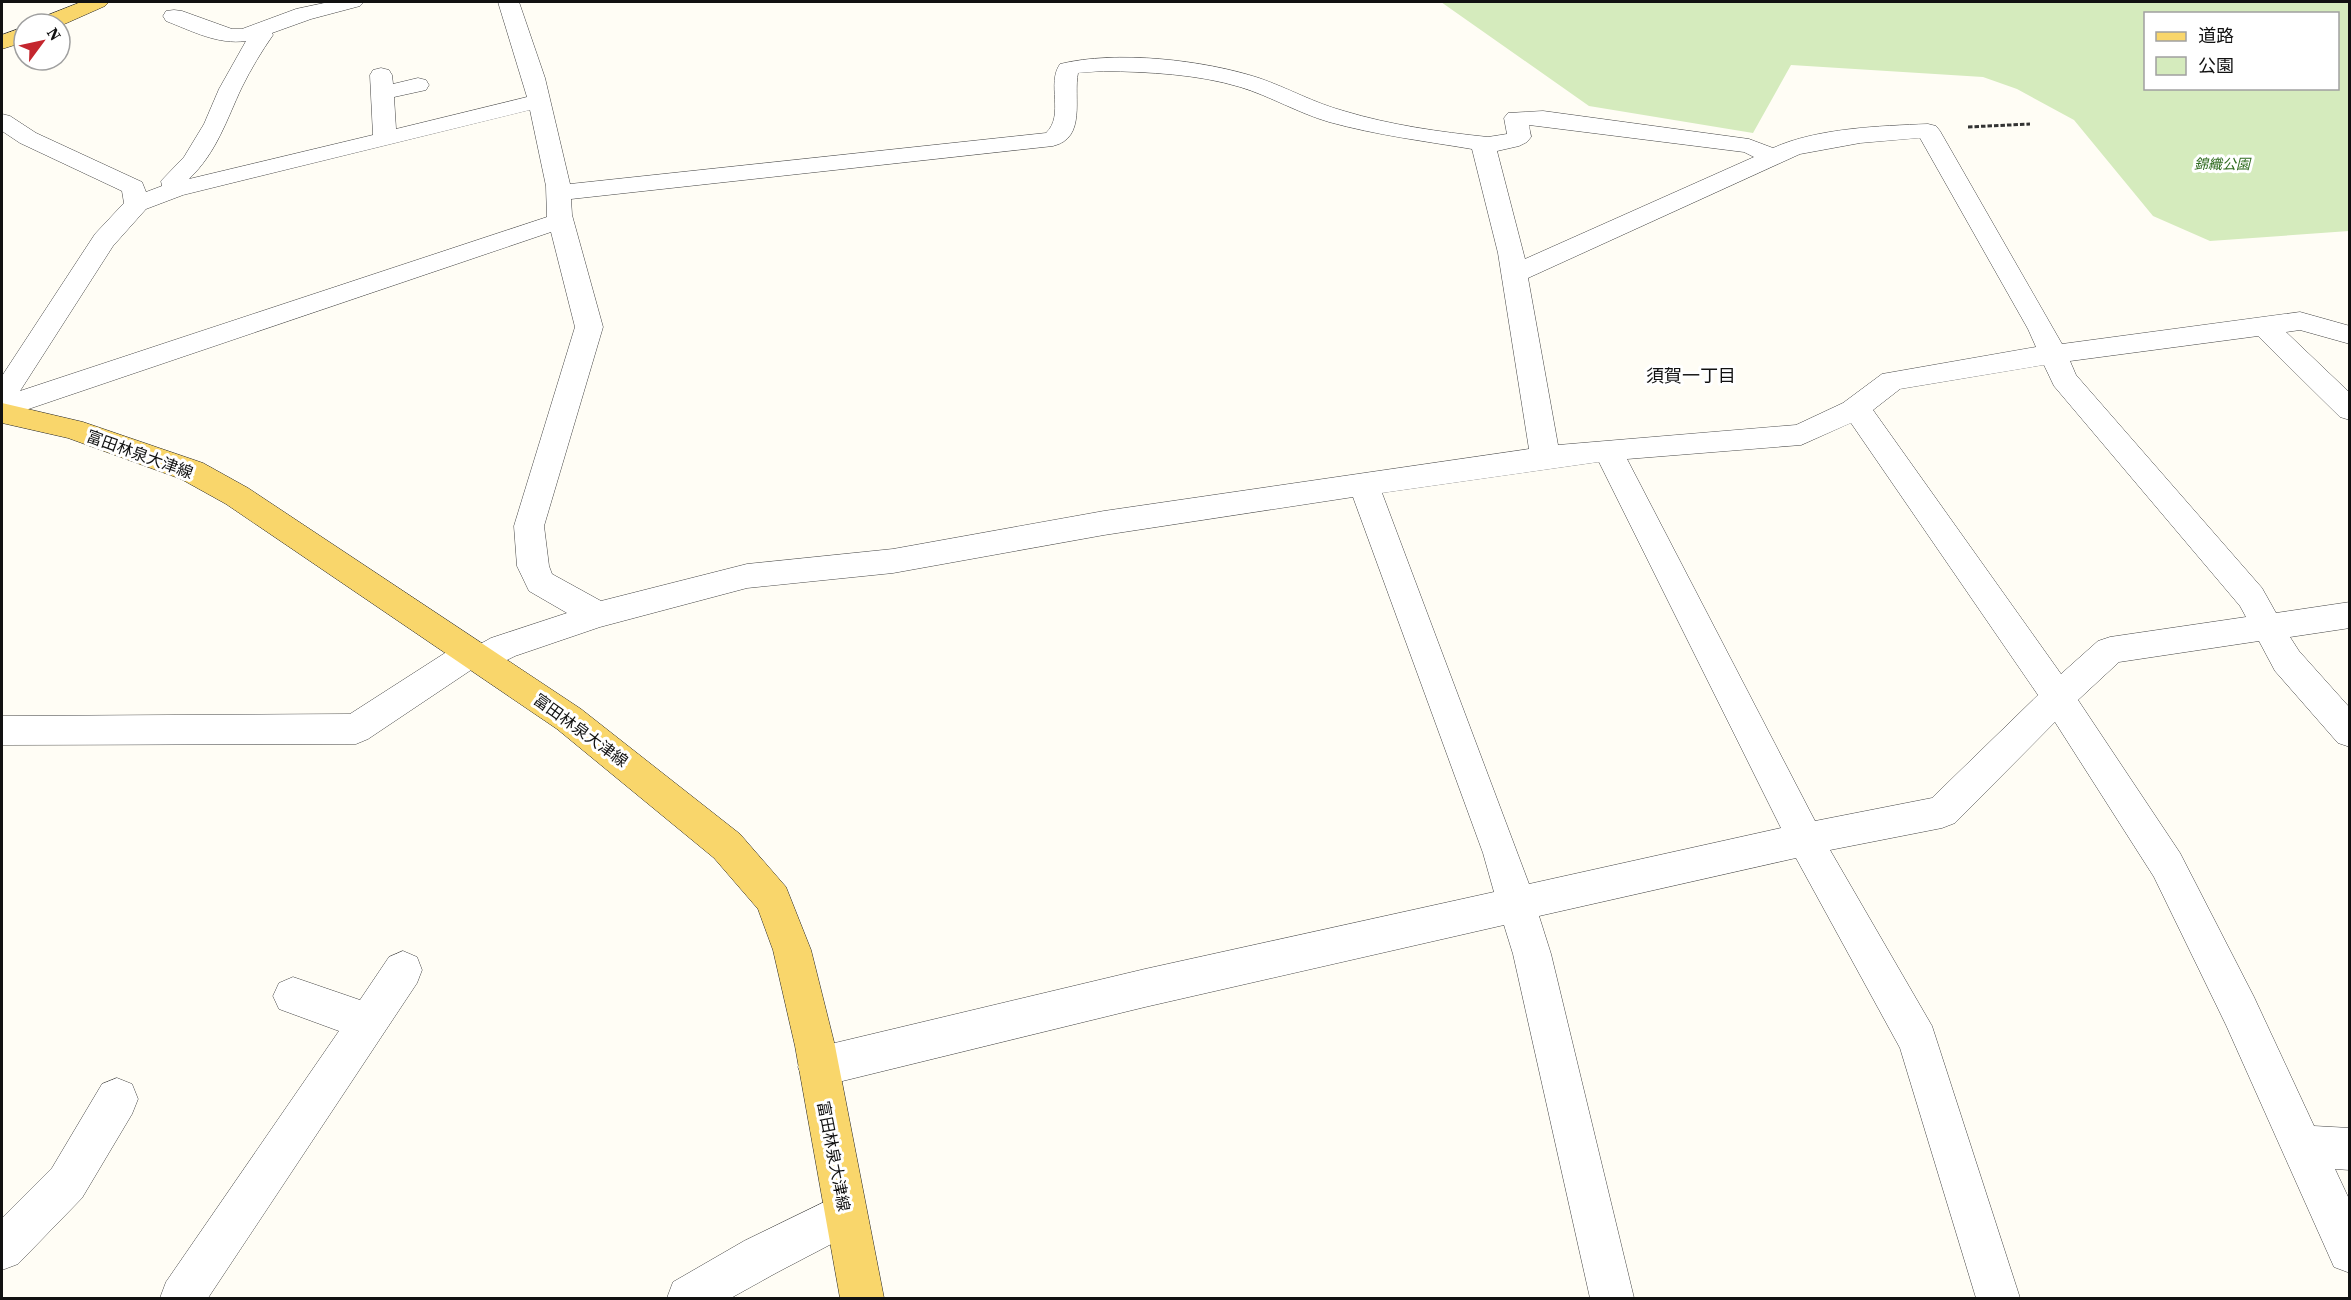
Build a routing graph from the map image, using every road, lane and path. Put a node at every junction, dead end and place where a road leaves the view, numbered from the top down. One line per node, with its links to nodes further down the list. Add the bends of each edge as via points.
1 (98, 2): 4 (main road)
2 (353, 2): 6 (street)
3 (509, 2): 8 (street)
4 (72, 13)
5 (174, 16): 6 (street, via 232,36)
6 (260, 29): 15 (street, via 262,34 230,89 216,124 194,161 173,181)
7 (418, 85): 12 (street, via 381,84)
8 (540, 101): 12 (street); 16 (street)
9 (2, 121): 17 (street, via 28,138 133,187)
10 (2030, 124): 11 (path)
11 (1928, 131): 14 (street, via 1827,141 1792,148); 22 (street)
12 (385, 139): 15 (street)
13 (1483, 144): 14 (street, via 1506,145 1520,137 1516,118 1543,118 1749,146); 16 (street, via 1389,130 1315,110 1245,81 1145,67 1081,64 1068,69 1066,122 1063,132 1053,139); 19 (street)
14 (1774, 157): 19 (street)
15 (175, 190): 17 (street)
16 (559, 194): 18 (street)
17 (136, 204): 23 (street, via 104,240)
18 (561, 222): 24 (street); 31 (street, via 589,327 529,526 532,566 540,582)
19 (1514, 274): 29 (street)
20 (2264, 326): 21 (street, via 2300,321); 22 (street); 26 (street)
21 (2349, 335)
22 (2053, 354): 25 (street, via 1892,381); 33 (street, via 2064,379 2251,597)
23 (2, 398)
24 (2, 408)
25 (1856, 408): 28 (street, via 1801,435); 35 (street)
26 (2349, 410)
27 (2, 413): 34 (main road, 富田林泉大津線, via 73,429 192,471 309,543)
28 (1608, 451): 29 (street); 38 (street)
29 (1545, 457): 30 (street)
30 (1364, 485): 31 (street, via 1104,523 893,561 747,576); 39 (street)
31 (598, 615): 34 (street)
32 (2349, 615): 33 (street)
33 (2268, 627): 35 (street, via 2110,650); 37 (street, via 2287,661)
34 (476, 657): 36 (street, via 356,729); 43 (main road, 富田林泉大津線, via 569,719 698,820 751,870 773,898 792,950)
35 (2059, 698): 38 (street, via 1942,812); 45 (street, via 2168,865)
36 (2, 730)
37 (2349, 733)
38 (1806, 839): 39 (street); 54 (street, via 1827,883 1918,1040)
39 (1517, 905): 43 (street, via 1156,985); 53 (street, via 1532,954)
40 (403, 970): 42 (street)
41 (293, 996): 42 (street)
42 (369, 1022): 50 (street)
43 (818, 1067): 47 (main road, 富田林泉大津線)
44 (117, 1099): 48 (street, via 67,1183)
45 (2303, 1148): 46 (street); 49 (street)
46 (2349, 1149)
47 (845, 1214): 51 (street, via 760,1257); 52 (main road, 富田林泉大津線)
48 (2, 1248)
49 (2349, 1251)
50 (182, 1299)
51 (690, 1299)
52 (862, 1299)
53 (1612, 1299)
54 (1998, 1299)

